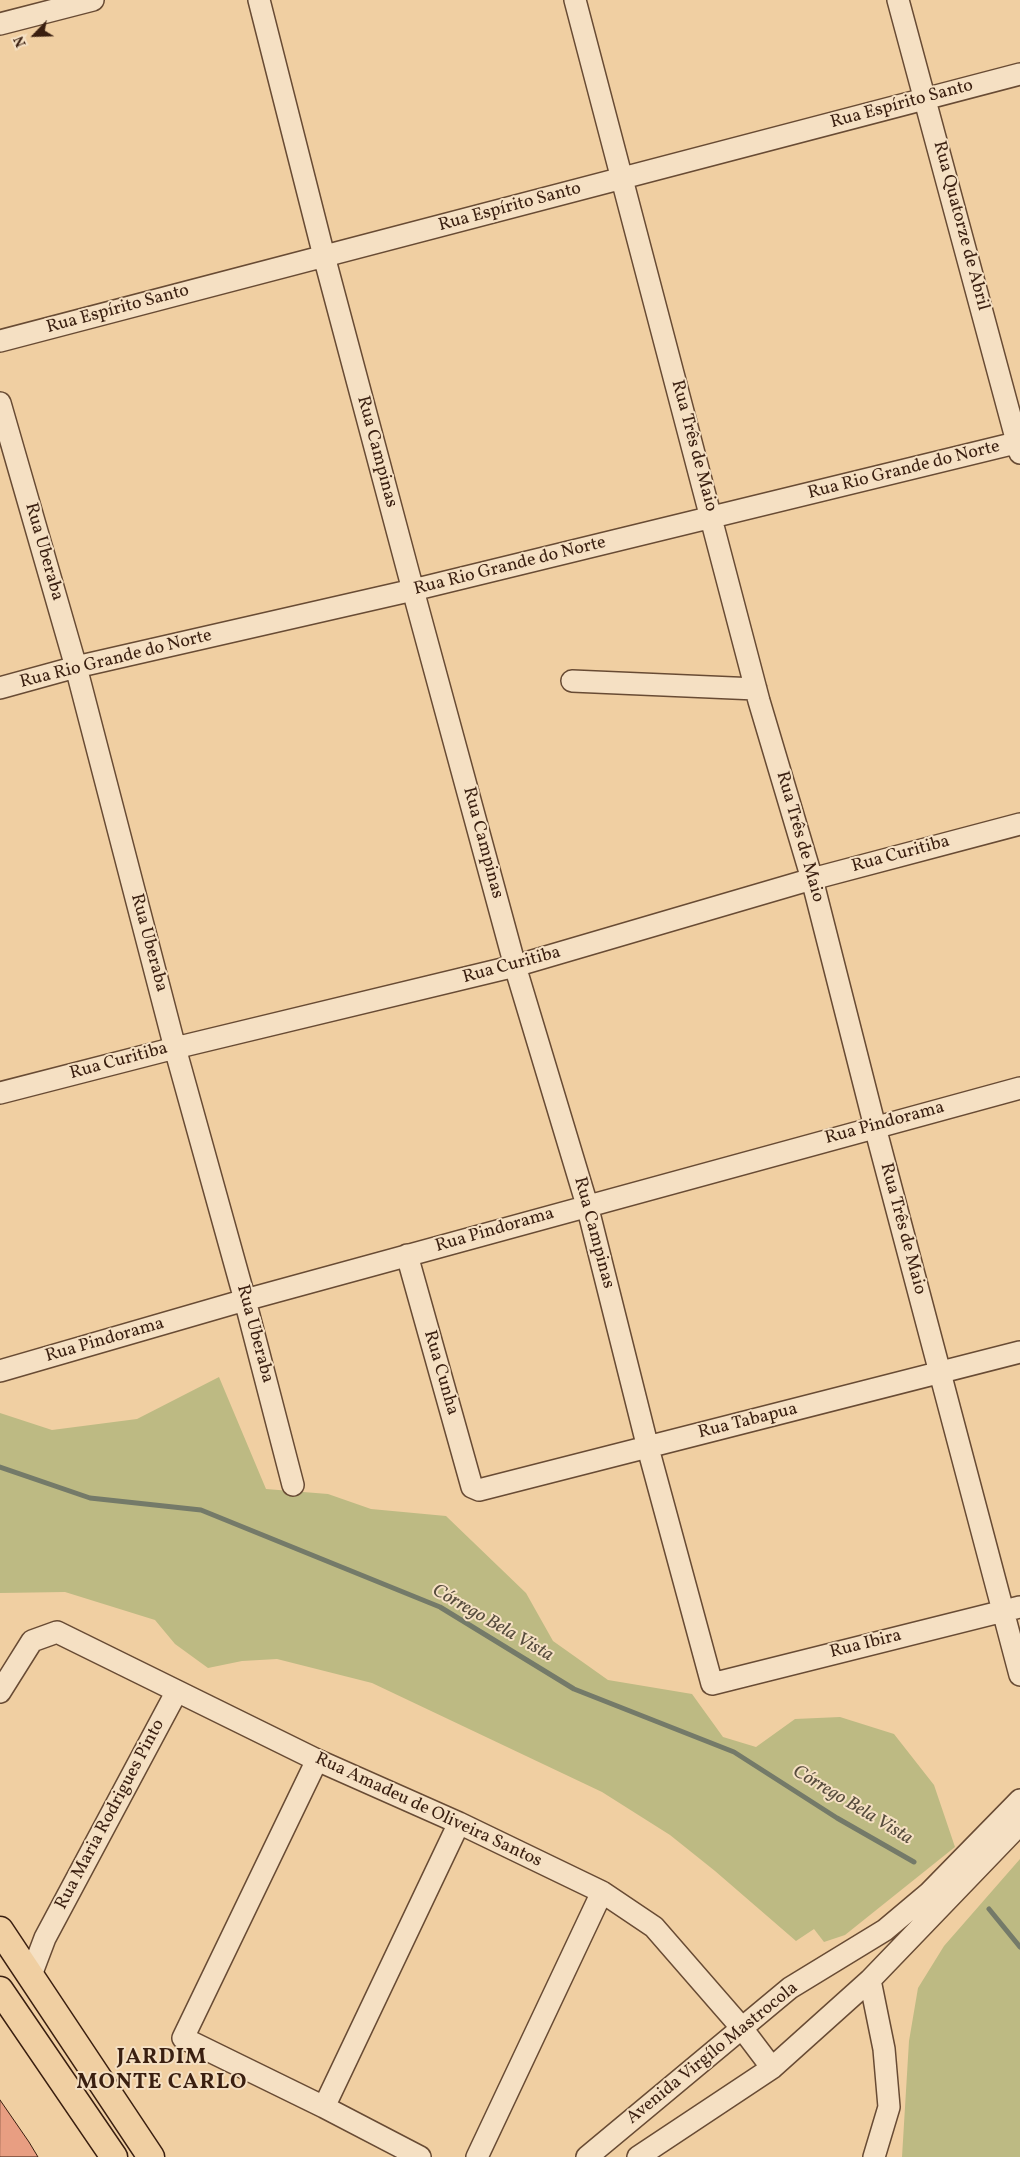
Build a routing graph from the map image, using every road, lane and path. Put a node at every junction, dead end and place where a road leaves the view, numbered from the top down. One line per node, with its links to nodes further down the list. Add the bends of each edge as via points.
1 (93, 0): 5 (street)
2 (259, 0): 9 (street, Rua Campinas)
3 (575, 0): 8 (street, Rua Três de Maio)
4 (898, 0): 7 (street, Rua Quatorze de Abril)
5 (0, 24)
6 (1020, 74): 7 (street, Rua Espírito Santo)
7 (926, 99): 8 (street, Rua Espírito Santo); 12 (street, Rua Quatorze de Abril)
8 (624, 178): 9 (street, Rua Espírito Santo); 13 (street, Rua Três de Maio)
9 (324, 256): 10 (street, Rua Espírito Santo); 14 (street, Rua Campinas)
10 (0, 341)
11 (0, 403): 15 (street, Rua Uberaba)
12 (1019, 446): 13 (street, Rua Rio Grande do Norte)
13 (712, 518): 14 (street, Rua Rio Grande do Norte); 18 (street, Rua Três de Maio)
14 (413, 590): 15 (street, Rua Rio Grande do Norte); 21 (street, Rua Campinas)
15 (76, 667): 17 (street, Rua Rio Grande do Norte); 22 (street, Rua Uberaba)
16 (572, 681): 18 (street)
17 (0, 688)
18 (756, 689): 20 (street, Rua Três de Maio)
19 (1020, 824): 20 (street, Rua Curitiba)
20 (812, 879): 21 (street, Rua Curitiba); 25 (street, Rua Três de Maio)
21 (515, 966): 22 (street, Rua Curitiba); 26 (street, Rua Campinas)
22 (175, 1048): 24 (street, Rua Curitiba); 28 (street, Rua Uberaba)
23 (1020, 1088): 25 (street, Rua Pindorama)
24 (0, 1093)
25 (875, 1127): 26 (street, Rua Pindorama); 31 (street, Rua Três de Maio)
26 (586, 1205): 27 (street, Rua Pindorama); 32 (street, Rua Campinas)
27 (407, 1255): 28 (street, Rua Pindorama); 34 (street, Rua Cunha)
28 (245, 1300): 30 (street, Rua Pindorama); 33 (street, Rua Uberaba)
29 (1020, 1352): 31 (street, Rua Tabapua)
30 (0, 1371)
31 (940, 1373): 32 (street, Rua Tabapua); 35 (street, Rua Três de Maio)
32 (648, 1448): 34 (street, Rua Tabapua); 37 (street, Rua Campinas)
33 (293, 1485)
34 (475, 1489)
35 (1011, 1609): 36 (street, Rua Três de Maio); 37 (street, Rua Ibira)
36 (1020, 1675)
37 (712, 1684)
38 (178, 1691): 39 (street, Rua Amadeu de Oliveira Santos, via 57,1632 32,1641); 40 (street, Rua Amadeu de Oliveira Santos); 46 (street, Rua Maria Rodrigues Pinto)
39 (0, 1692)
40 (317, 1760): 42 (street, Rua Amadeu de Oliveira Santos); 52 (street, via 182,2038)
41 (1020, 1800): 43 (street)
42 (459, 1822): 44 (street, Rua Amadeu de Oliveira Santos); 52 (street)
43 (1010, 1822): 48 (street, Avenida Virgílo Mastrocola); 50 (street, Avenida Virgílo Mastrocola, via 886,1930 790,1988)
44 (602, 1892): 50 (street, Rua Amadeu de Oliveira Santos, via 654,1928); 56 (street)
45 (5, 1937): 46 (street, via 29,1943); 47 (main road)
46 (45, 1938): 47 (street, Rua Maria Rodrigues Pinto)
47 (31, 1975): 54 (main road)
48 (870, 1980): 51 (street, Avenida Virgílo Mastrocola); 59 (street, via 884,2049 889,2107)
49 (0, 1990): 53 (main road)
50 (741, 2027): 51 (street, Rua Amadeu de Oliveira Santos); 57 (street, Avenida Virgílo Mastrocola)
51 (772, 2068): 58 (street, Avenida Virgílo Mastrocola)
52 (324, 2107): 55 (street)
53 (114, 2157)
54 (151, 2157)
55 (420, 2157)
56 (477, 2157)
57 (588, 2157)
58 (638, 2157)
59 (874, 2157)

